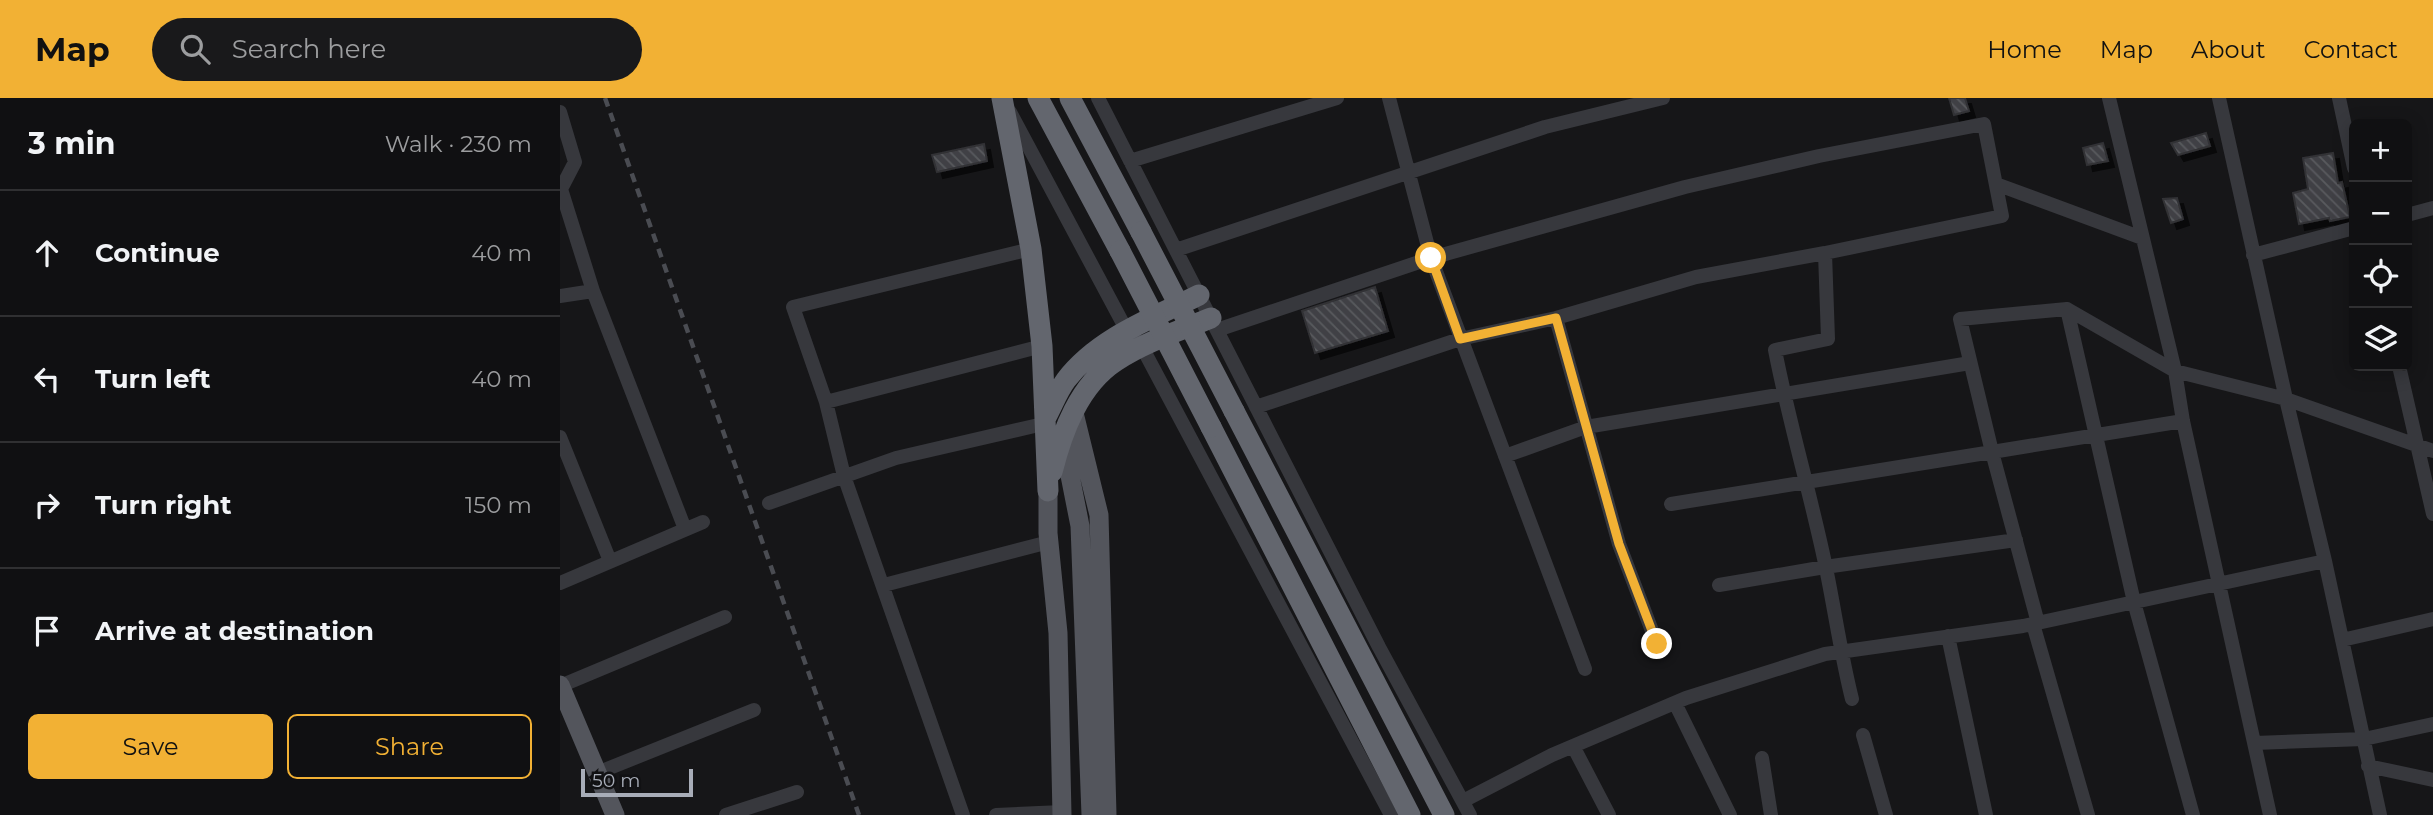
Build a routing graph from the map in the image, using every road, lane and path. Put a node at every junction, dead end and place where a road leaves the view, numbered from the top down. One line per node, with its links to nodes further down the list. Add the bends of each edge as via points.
1 (1003, 98): 21 (highway); 32 (street)
2 (1038, 98): 102 (highway, bridge)
3 (1070, 98): 103 (highway, bridge)
4 (1098, 98): 13 (street)
5 (1337, 98): 13 (street)
6 (1390, 98): 14 (street)
7 (1663, 98): 14 (street, via 1545,127)
8 (2109, 98): 20 (street)
9 (2219, 98): 24 (street)
10 (2339, 98): 12 (street)
11 (560, 112): 16 (street, via 575,162)
12 (2349, 145)
13 (1130, 161): 22 (street)
14 (1409, 172): 22 (street); 25 (street)
15 (1996, 184): 20 (street); 23 (street, via 2002,216); 25 (street, via 1984,124 1685,187)
16 (561, 189): 26 (street)
17 (2433, 208): 18 (street)
18 (2412, 214)
19 (2349, 229): 24 (street)
20 (2142, 238): 37 (street)
21 (1031, 249): 34 (highway); 41 (street, via 793,307)
22 (1176, 250): 27 (street)
23 (1825, 253): 30 (street, via 1696,277); 39 (street, via 1828,339 1775,350)
24 (2253, 255): 40 (street)
25 (1431, 258): 31 (street); 33 (street)
26 (593, 291): 28 (street); 60 (street)
27 (1199, 295): 31 (street); 32 (highway)
28 (560, 296)
29 (2067, 309): 36 (street, via 1960,319); 37 (street); 47 (street)
30 (1556, 318): 33 (street); 45 (street)
31 (1214, 324): 35 (highway); 42 (street)
32 (1127, 331): 35 (street); 46 (highway, via 1079,364 1064,383)
33 (1460, 339): 42 (street); 52 (street)
34 (1042, 346): 41 (street); 46 (highway)
35 (1142, 347): 43 (highway, via 1114,362 1086,390); 101 (street)
36 (1970, 363): 39 (street); 51 (street)
37 (2175, 370): 40 (street); 44 (street)
38 (2400, 371): 49 (street)
39 (1783, 394): 45 (street); 54 (street)
40 (2286, 400): 49 (street); 64 (street)
41 (826, 402): 53 (street)
42 (1256, 407): 93 (street)
43 (1073, 413): 46 (highway); 100 (main road, via 1099,515)
44 (2183, 421): 47 (street); 67 (street)
45 (1587, 427): 52 (street); 76 (street, via 1619,544)
46 (1053, 429): 53 (street, via 896,458); 55 (highway); 99 (main road, via 1080,526)
47 (2094, 435): 51 (street); 70 (street)
48 (560, 437): 63 (street)
49 (2418, 446): 50 (street); 58 (street)
50 (2433, 451)
51 (1992, 452): 54 (street); 61 (street)
52 (1505, 456): 78 (street)
53 (844, 476): 56 (street); 68 (street)
54 (1804, 483): 57 (street); 65 (street)
55 (1048, 491): 62 (main road)
56 (769, 503)
57 (1671, 504)
58 (2433, 514)
59 (703, 522): 60 (street)
60 (685, 529): 63 (street)
61 (2016, 540): 65 (street); 73 (street)
62 (1049, 542): 68 (street); 94 (main road, via 1058,632)
63 (610, 561): 66 (street)
64 (2325, 561): 67 (street); 75 (street)
65 (1825, 566): 69 (street); 77 (street)
66 (560, 583)
67 (2220, 583): 70 (street); 86 (street)
68 (884, 585): 97 (street)
69 (1719, 585)
70 (2134, 602): 73 (street); 111 (street)
71 (725, 617): 79 (street)
72 (2433, 619): 75 (street)
73 (2036, 623): 74 (street); 110 (street)
74 (1948, 636): 77 (street); 109 (street)
75 (2342, 640): 85 (street)
76 (1657, 644)
77 (1841, 652): 80 (street); 81 (street)
78 (1585, 669)
79 (560, 685): 90 (main road)
80 (1852, 699)
81 (1675, 702): 87 (street); 106 (street)
82 (754, 710): 90 (street)
83 (2433, 724): 85 (street)
84 (1863, 735): 108 (street)
85 (2364, 739): 86 (street); 89 (street)
86 (2255, 743): 112 (street)
87 (1573, 746): 93 (street); 105 (street)
88 (1762, 758): 107 (street)
89 (2368, 766): 91 (street); 113 (street)
90 (597, 773): 95 (main road)
91 (2433, 780)
92 (797, 792): 96 (street)
93 (1463, 801): 104 (street)
94 (1062, 813): 98 (street)
95 (615, 815)
96 (726, 815)
97 (963, 815)
98 (996, 815)
99 (1091, 815)
100 (1107, 815)
101 (1391, 815)
102 (1410, 815)
103 (1444, 815)
104 (1470, 815)
105 (1609, 815)
106 (1730, 815)
107 (1771, 815)
108 (1886, 815)
109 (1986, 815)
110 (2088, 815)
111 (2193, 815)
112 (2270, 815)
113 (2380, 815)

